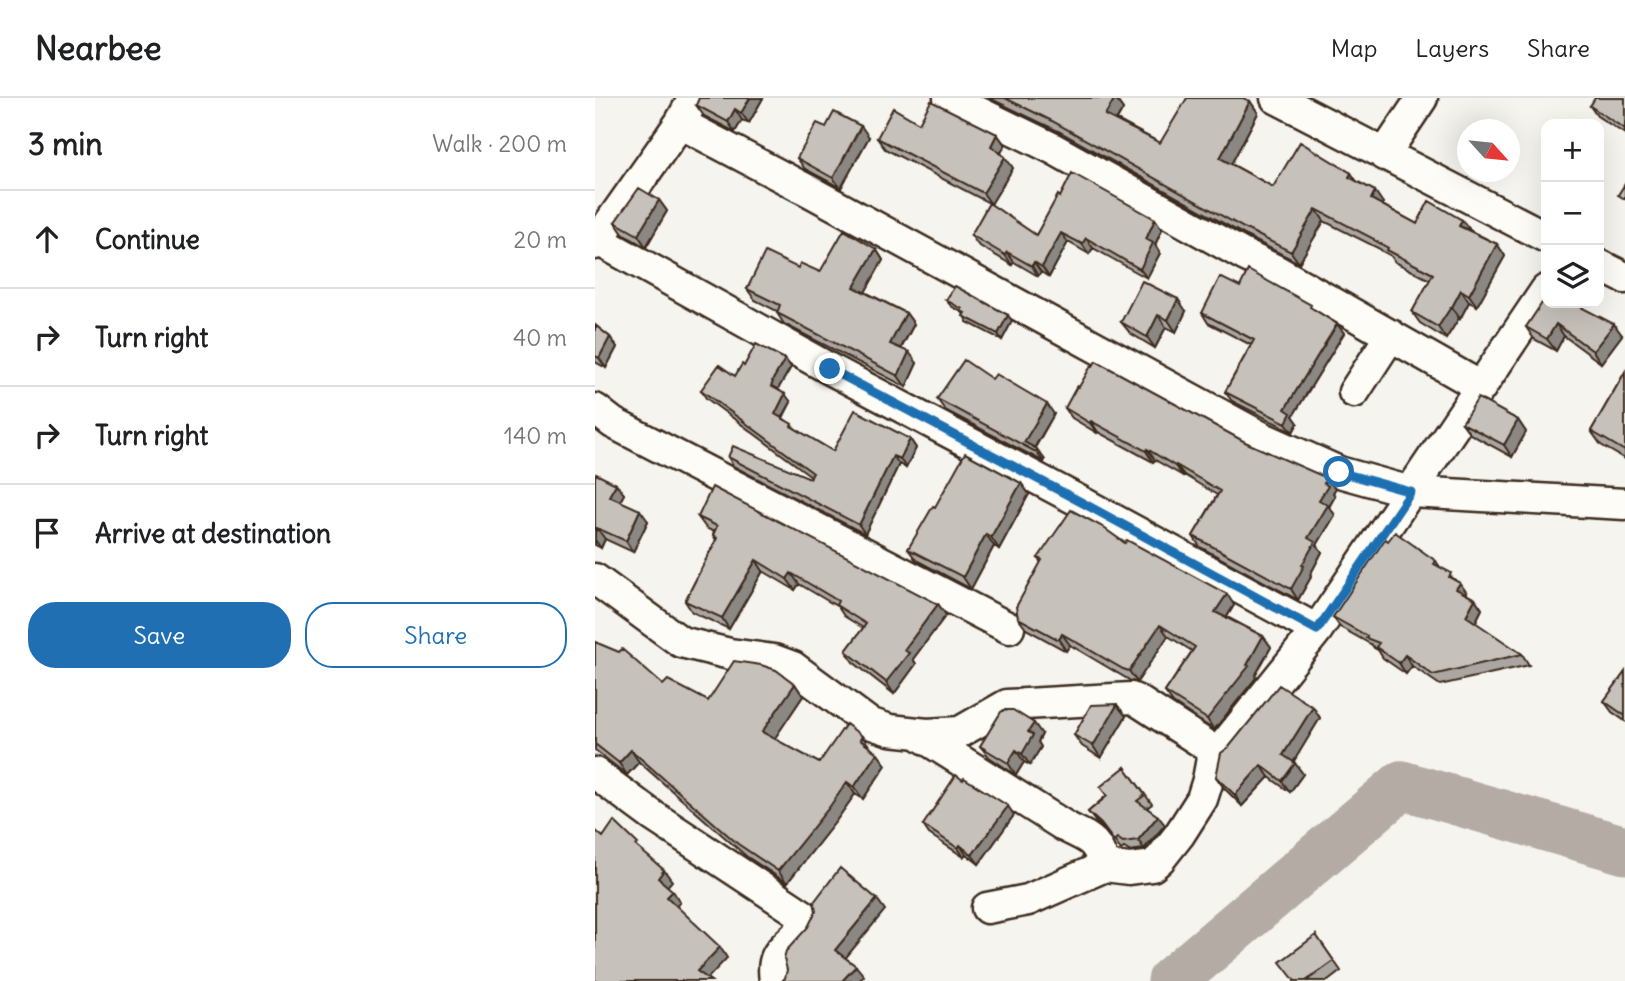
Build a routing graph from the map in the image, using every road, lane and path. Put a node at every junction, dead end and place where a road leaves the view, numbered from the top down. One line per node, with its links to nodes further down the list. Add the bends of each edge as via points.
1 (949, 98): 11 (street, via 1052,148)
2 (1276, 98): 5 (street)
3 (1422, 98): 5 (street)
4 (687, 111): 7 (street); 15 (street, via 811,192 1263,438 1339,472)
5 (1384, 155): 6 (street)
6 (1541, 234)
7 (596, 242): 19 (street)
8 (1604, 268): 9 (street)
9 (1625, 278)
10 (1541, 297): 12 (street)
11 (1391, 335): 12 (street); 13 (street)
12 (1481, 387): 15 (street)
13 (1354, 392)
14 (595, 409): 18 (street, via 613,423)
15 (1411, 492): 16 (street); 19 (street)
16 (1625, 504)
17 (595, 579): 20 (street, via 681,642 793,667 869,723)
18 (1009, 628)
19 (1317, 630): 21 (street, via 1223,747)
20 (917, 733): 21 (street, via 960,732 1007,705 1131,698); 23 (street, via 1090,839)
21 (1213, 753): 23 (street, via 1202,799 1160,859 1144,868)
22 (595, 773): 25 (street, via 803,915 802,929 775,958)
23 (1105, 866): 24 (street, via 1027,901)
24 (987, 908)
25 (777, 981)

